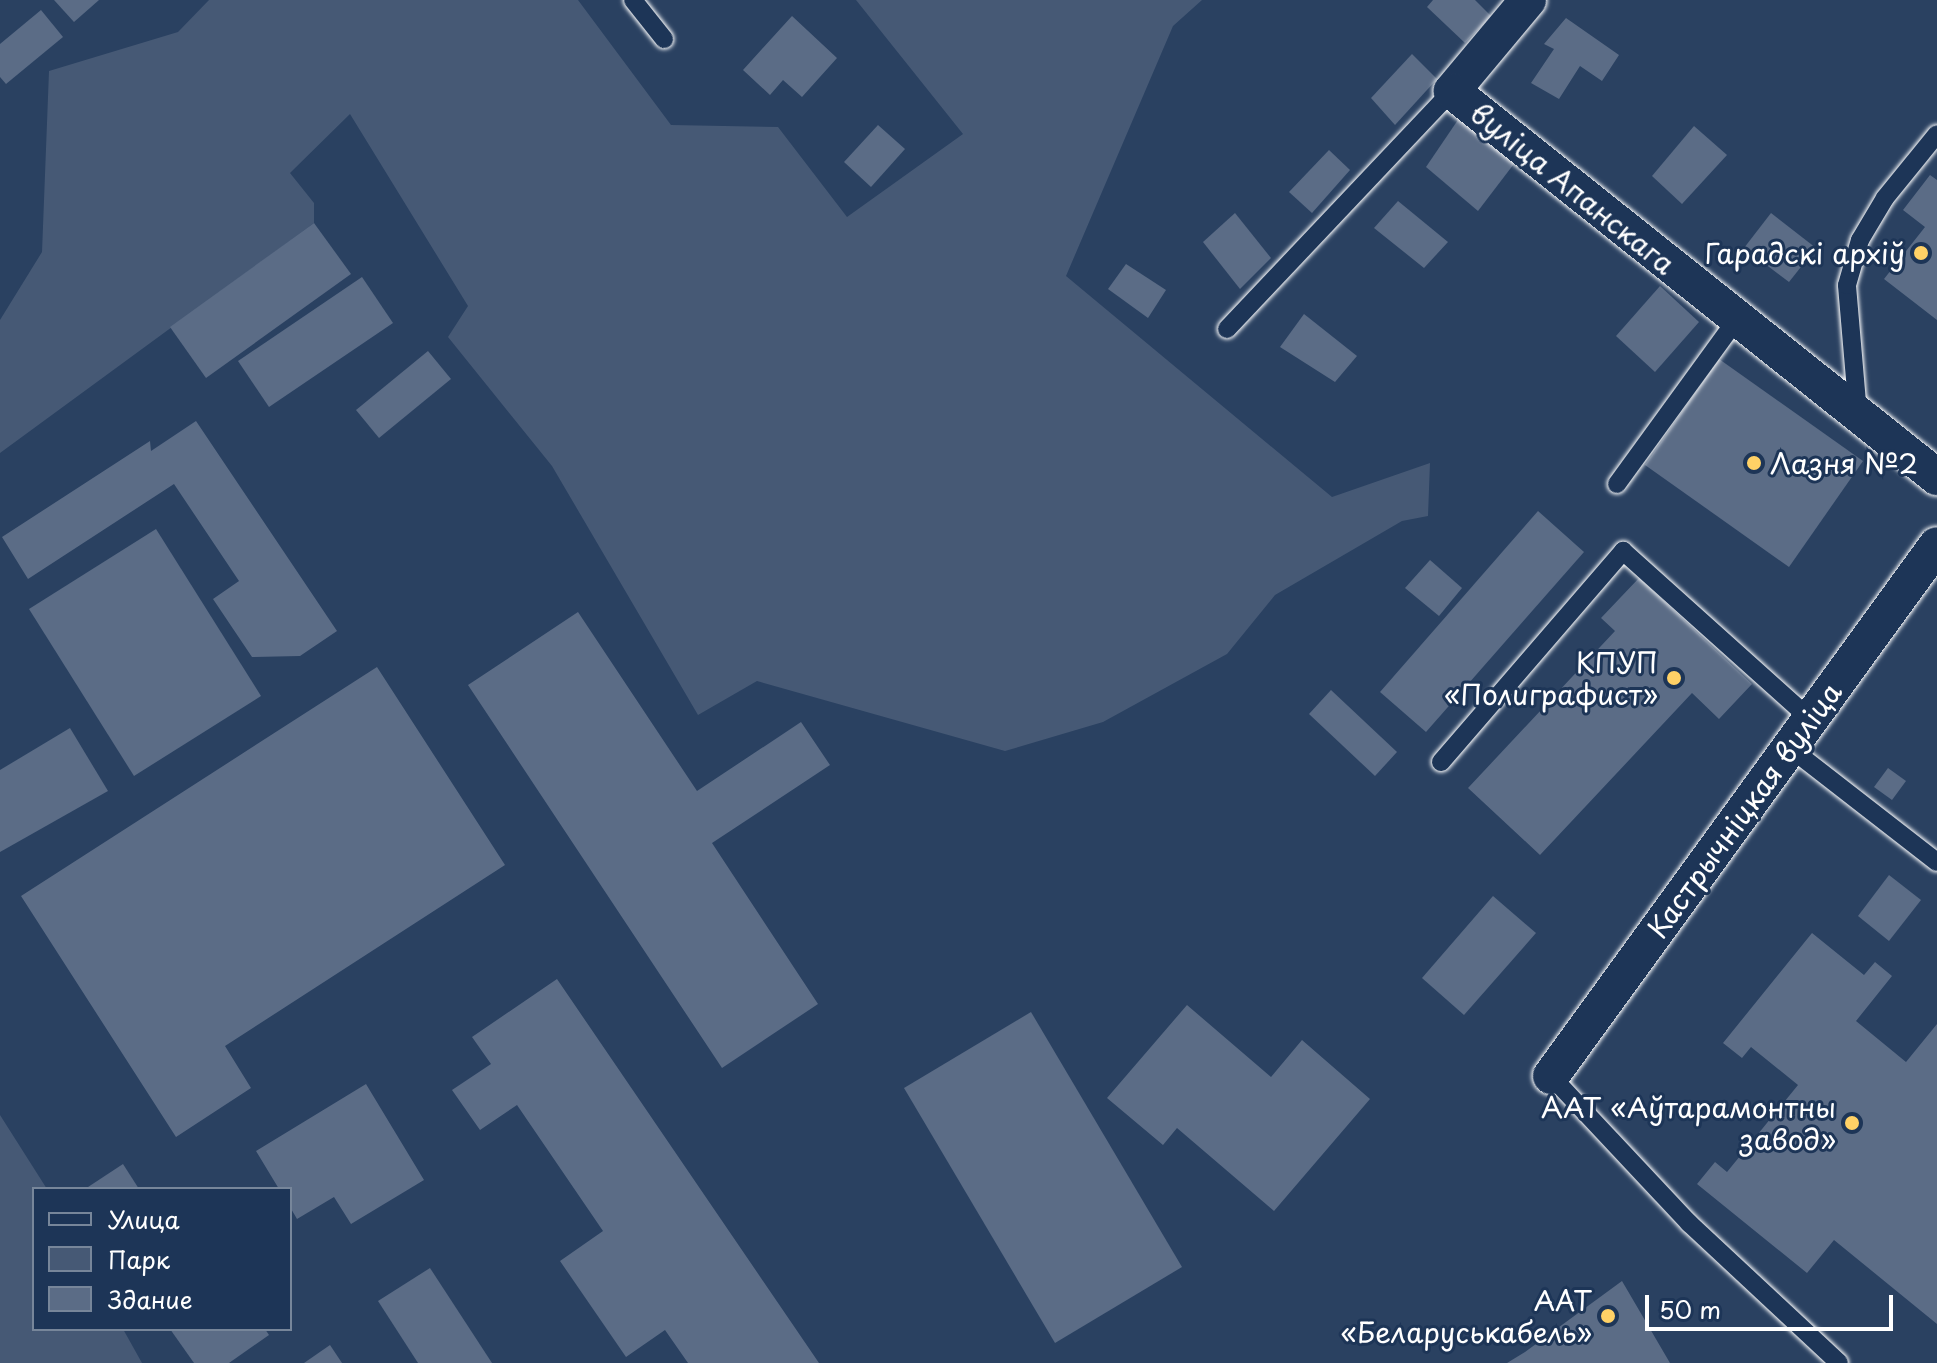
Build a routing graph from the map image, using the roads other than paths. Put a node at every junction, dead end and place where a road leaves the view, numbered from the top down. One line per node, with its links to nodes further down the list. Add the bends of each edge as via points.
1 (633, 0): 3 (lane)
2 (1528, 0): 4 (street, вуліца Апанскага)
3 (664, 39)
4 (1452, 91): 6 (street, вуліца Апанскага); 7 (lane)
5 (1937, 134): 8 (lane, via 1885,198 1860,240 1847,285)
6 (1737, 319): 8 (street, вуліца Апанскага); 10 (lane)
7 (1227, 329)
8 (1858, 417): 9 (street, вуліца Апанскага)
9 (1937, 477)
10 (1617, 484)
11 (1937, 545): 12 (street, Кастрычніцкая вуліца)
12 (1800, 733): 13 (lane, via 1623,551); 14 (lane); 15 (street, Кастрычніцкая вуліца)
13 (1441, 762)
14 (1937, 862)
15 (1551, 1076): 16 (lane, via 1689,1223)
16 (1839, 1363)

